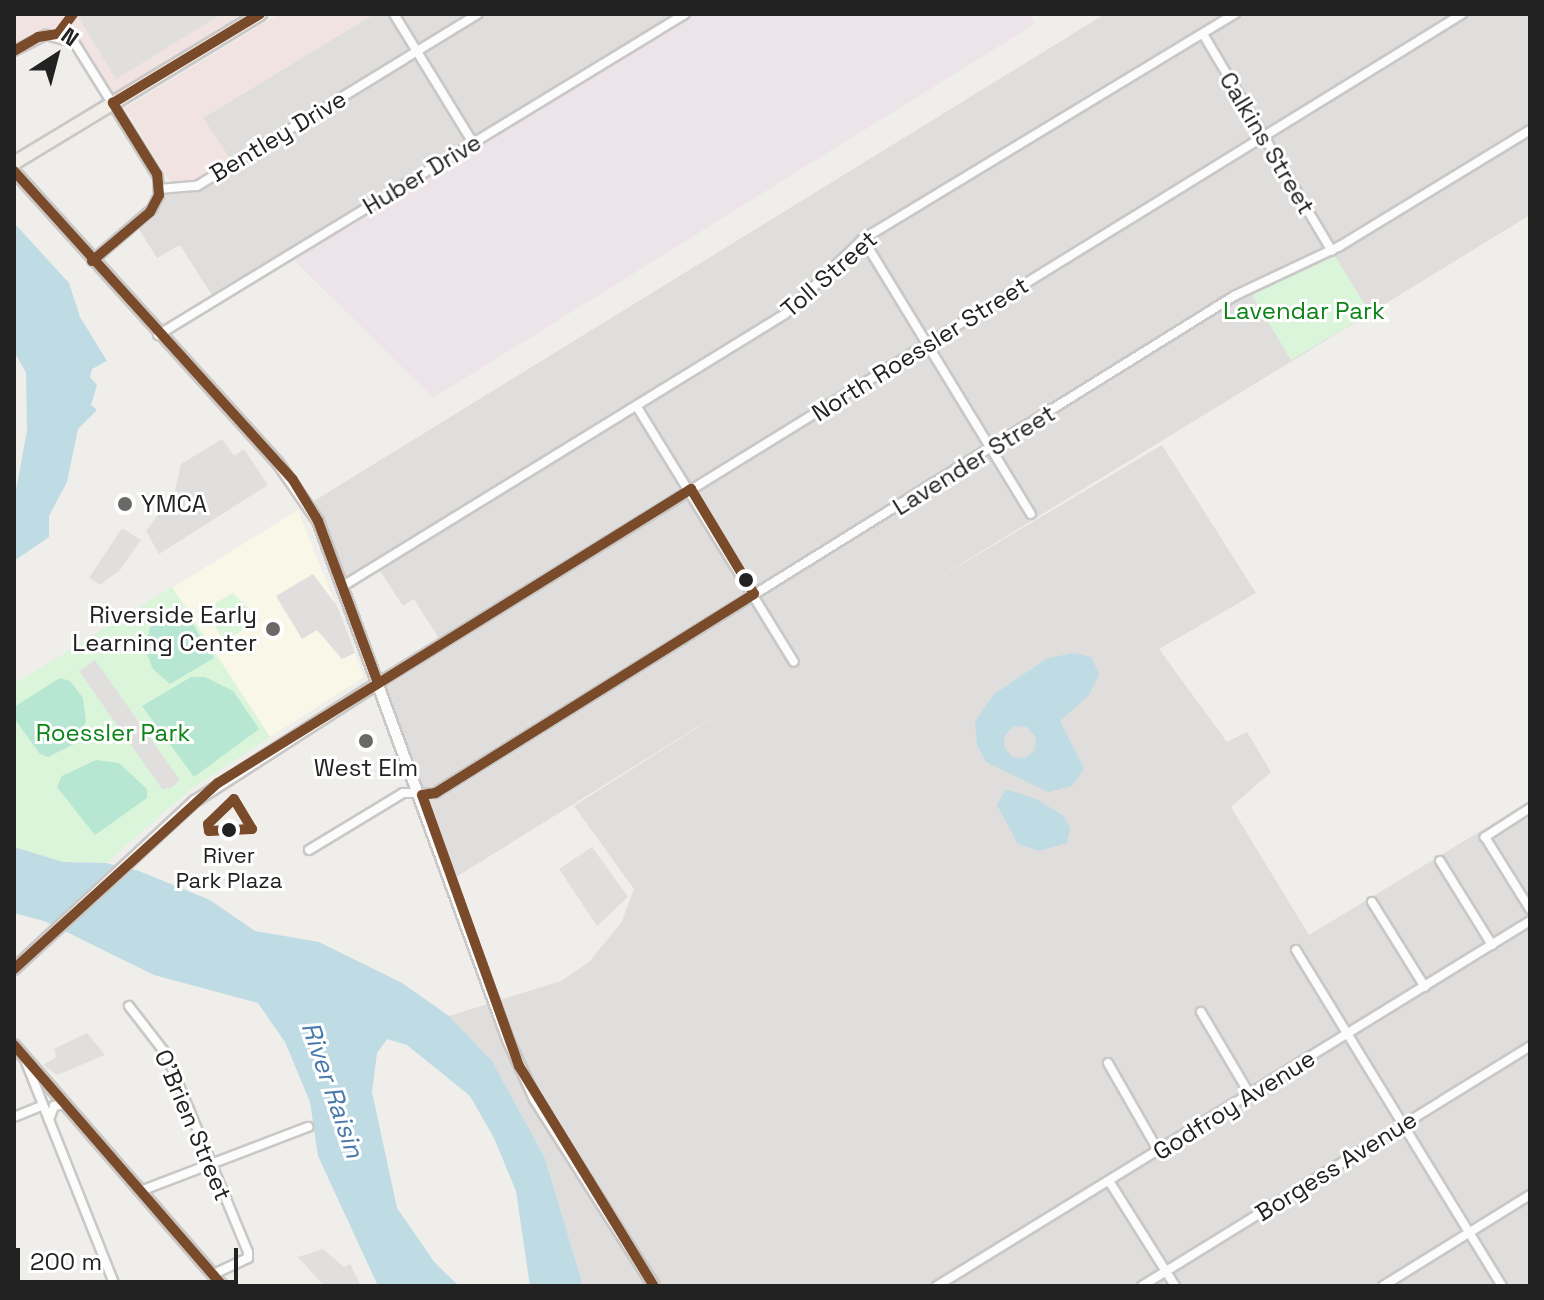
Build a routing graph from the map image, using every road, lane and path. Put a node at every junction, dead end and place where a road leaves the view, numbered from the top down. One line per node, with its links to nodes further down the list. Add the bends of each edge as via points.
1 (260, 14): 10 (main road)
2 (394, 14): 9 (street)
3 (478, 14): 9 (street, Bentley Drive)
4 (685, 14): 13 (street, Huber Drive)
5 (1235, 14): 7 (street, Toll Street)
6 (1462, 14): 12 (street, North Roessler Street)
7 (1203, 34): 12 (street, Calkins Street); 17 (street, Toll Street)
8 (14, 51): 10 (street, via 46,35 69,38)
9 (417, 51): 13 (street); 16 (street, Bentley Drive, via 197,186)
10 (113, 103): 14 (main road); 16 (street, via 157,174)
11 (1530, 130): 18 (street, Lavender Street)
12 (1260, 137): 18 (street, Calkins Street); 21 (street, North Roessler Street)
13 (473, 143): 20 (street, Huber Drive)
14 (18, 161)
15 (14, 171): 19 (street)
16 (159, 189): 19 (street, via 150,212)
17 (863, 239): 21 (street); 22 (street, Toll Street, via 834,263 804,300)
18 (1332, 251): 23 (street, Lavender Street, via 1234,296)
19 (92, 261): 20 (street)
20 (158, 335): 26 (street, via 293,480 318,521)
21 (929, 345): 23 (street); 24 (street, North Roessler Street)
22 (637, 407): 24 (street); 26 (street, Toll Street)
23 (992, 450): 25 (street); 27 (street, Lavender Street)
24 (691, 489): 27 (street); 29 (street, North Roessler Street)
25 (1031, 514)
26 (343, 586): 29 (street)
27 (754, 594): 28 (street); 30 (street, Lavender Street, via 435,793)
28 (794, 662)
29 (378, 683): 30 (street); 39 (street, via 248,762 138,852)
30 (422, 795): 32 (street, Lavender Street, via 409,792 392,799); 66 (street, via 519,1066)
31 (1530, 808): 35 (street, via 1485,837)
32 (309, 850)
33 (1440, 861): 37 (street)
34 (1372, 902): 40 (street)
35 (1530, 909)
36 (1530, 921): 37 (street, Godfroy Avenue)
37 (1492, 945): 40 (street, Godfroy Avenue)
38 (1296, 950): 43 (street)
39 (14, 969)
40 (1425, 987): 43 (street, Godfroy Avenue)
41 (129, 1006): 57 (street, O'Brien Street, via 166,1054)
42 (1201, 1012): 49 (street)
43 (1347, 1035): 49 (street, Godfroy Avenue); 54 (street)
44 (14, 1045): 46 (street)
45 (1527, 1048): 47 (street); 54 (street, Borgess Avenue)
46 (24, 1057): 50 (street); 51 (street)
47 (1530, 1059)
48 (1108, 1063): 56 (street)
49 (1250, 1095): 56 (street, Godfroy Avenue)
50 (66, 1104): 53 (street, via 54,1106); 59 (street)
51 (41, 1106): 52 (street); 53 (street)
52 (14, 1117)
53 (48, 1121): 64 (street)
54 (1402, 1124): 61 (street); 62 (street, Borgess Avenue)
55 (308, 1127): 57 (street)
56 (1159, 1152): 58 (street, Godfroy Avenue)
57 (209, 1167): 59 (street); 63 (street, O'Brien Street, via 248,1258)
58 (1109, 1181): 62 (street); 67 (street, Godfroy Avenue)
59 (143, 1190): 63 (street)
60 (1530, 1195): 61 (street)
61 (1469, 1232): 70 (street); 71 (street)
62 (1166, 1271): 68 (street, Borgess Avenue); 69 (street)
63 (213, 1274): 65 (street)
64 (115, 1286)
65 (223, 1286)
66 (654, 1286)
67 (937, 1286)
68 (1142, 1286)
69 (1175, 1286)
70 (1383, 1286)
71 (1502, 1286)

